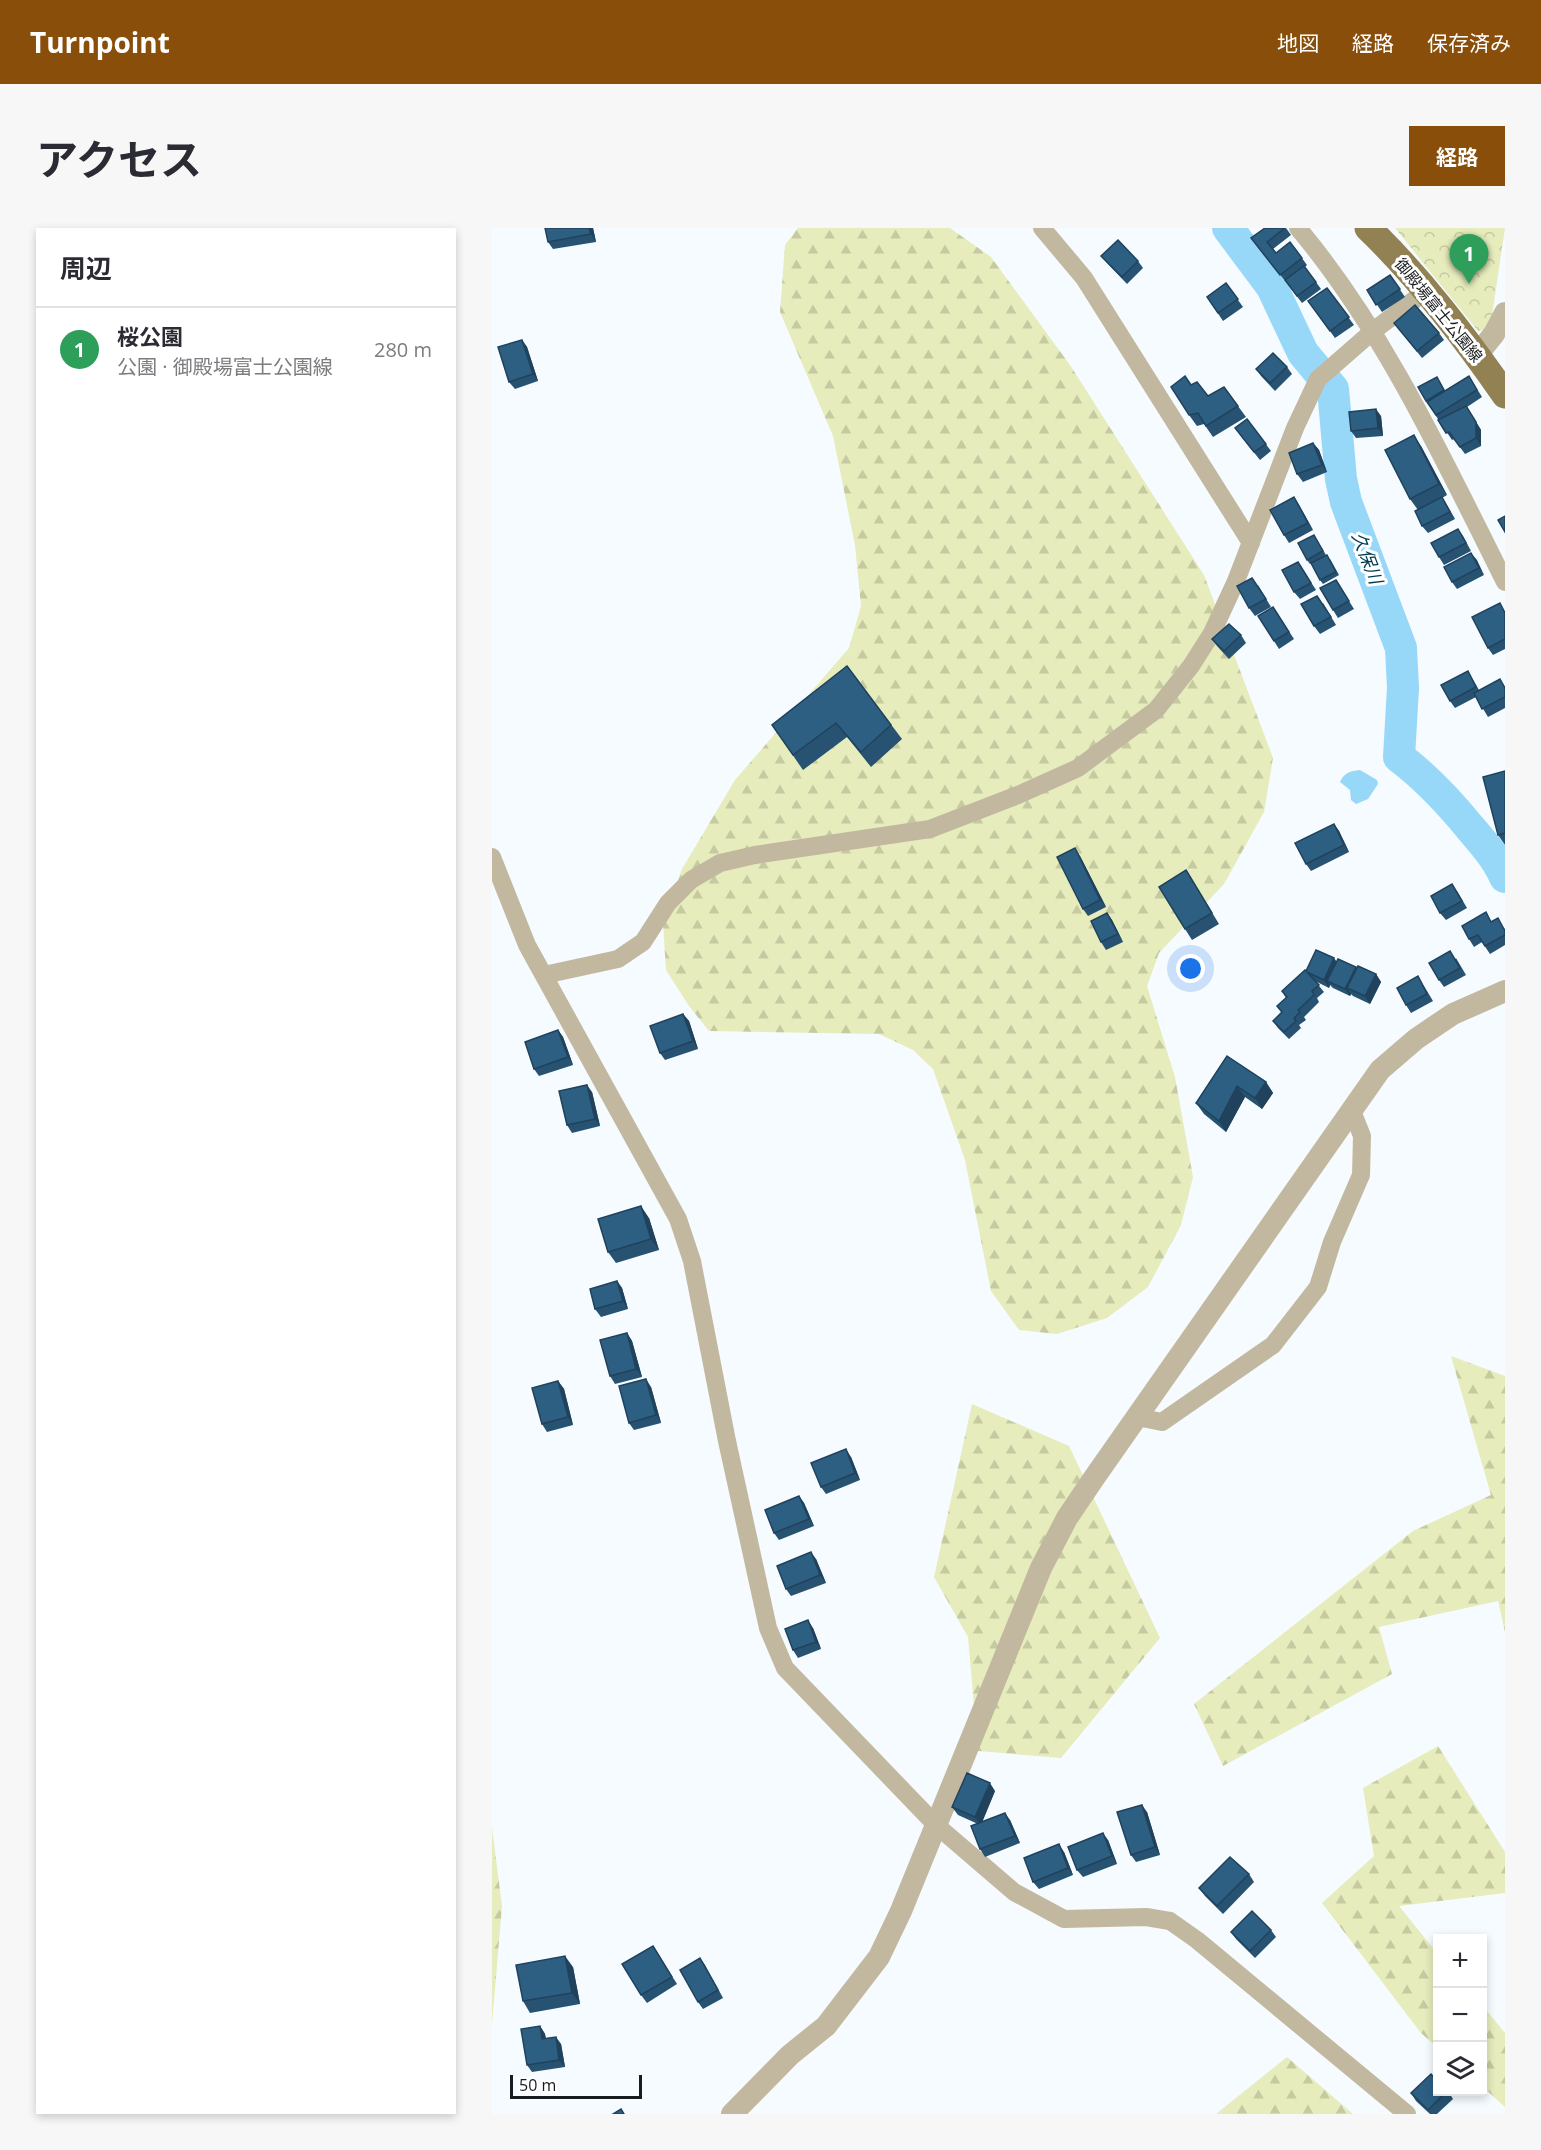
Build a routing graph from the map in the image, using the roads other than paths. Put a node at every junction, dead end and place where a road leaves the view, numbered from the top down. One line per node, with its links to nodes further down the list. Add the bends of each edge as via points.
1 (1041, 228): 9 (street, via 1084,278)
2 (1298, 228): 6 (street)
3 (1368, 228): 4 (main road, 御殿場富士公園線)
4 (1426, 291): 6 (street); 7 (main road, 御殿場富士公園線)
5 (1505, 313): 7 (street)
6 (1374, 332): 9 (street, via 1322,375 1295,428); 10 (street)
7 (1477, 354): 8 (main road, 御殿場富士公園線)
8 (1505, 395)
9 (1251, 543): 12 (street, via 1212,633 1191,666 1156,710 1078,768 930,829 720,863 691,880 668,903 643,942 618,959)
10 (1505, 582)
11 (492, 857): 12 (street, via 527,945)
12 (544, 975): 16 (street, via 678,1220 692,1261 768,1628 785,1668)
13 (1505, 991): 14 (street, via 1453,1014 1416,1039 1380,1070)
14 (1352, 1111): 15 (street); 15 (street, via 1362,1136 1361,1175 1332,1242 1318,1287 1273,1345 1162,1422)
15 (1137, 1417): 16 (street, via 1067,1518 1041,1568)
16 (936, 1825): 17 (street, via 879,1957 826,2026 790,2055); 18 (street, via 1014,1892 1064,1919 1146,1917 1170,1921)
17 (742, 2110)
18 (1407, 2114)

